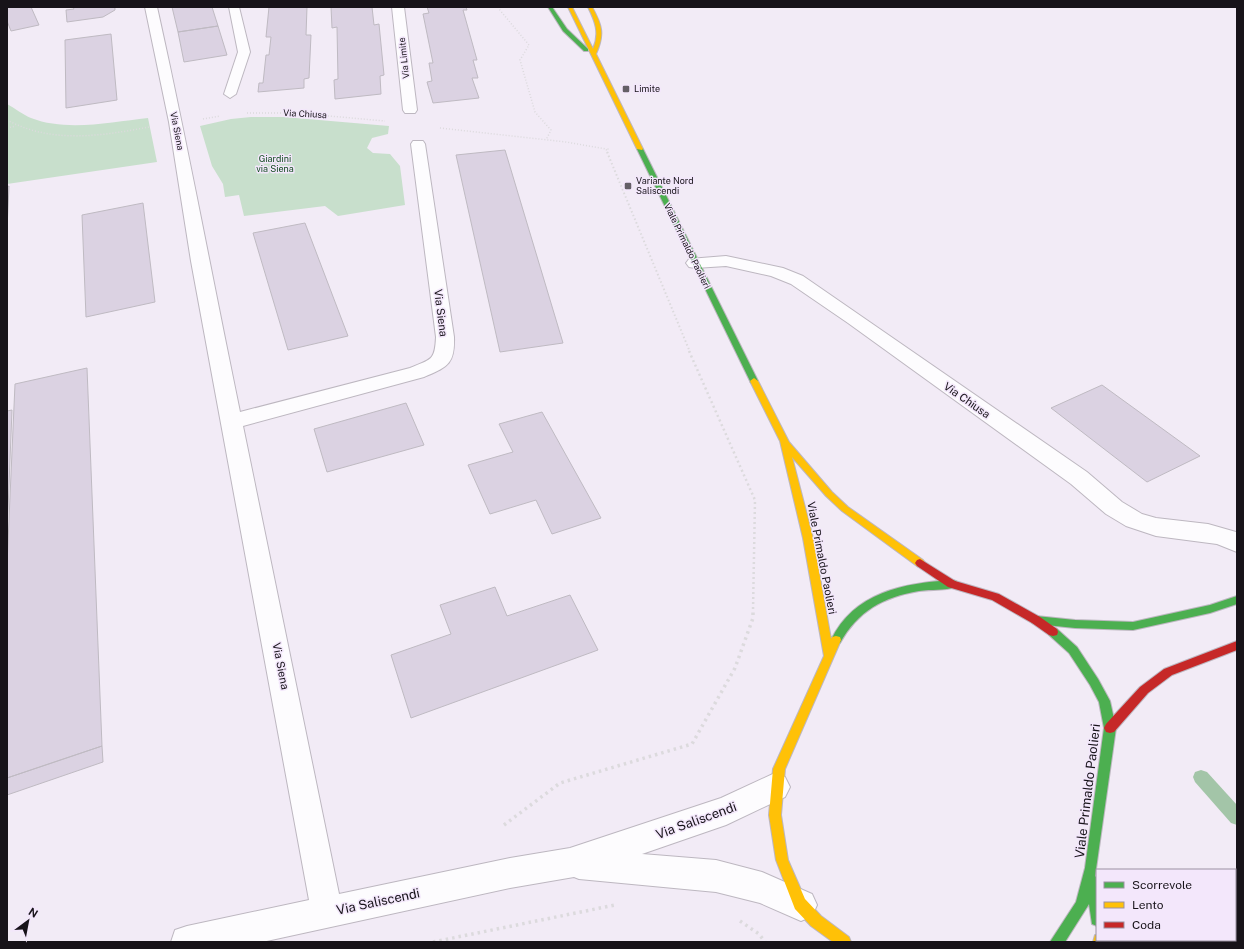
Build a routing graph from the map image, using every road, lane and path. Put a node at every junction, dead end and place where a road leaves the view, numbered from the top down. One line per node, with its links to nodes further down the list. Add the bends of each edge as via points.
1 (151, 7): 14 (street, Via Siena)
2 (234, 7): 9 (lane, via 244,52)
3 (398, 7): 10 (street, Via Limite)
4 (500, 7): 19 (path, via 499,9 529,45 520,60 535,112 550,130)
5 (550, 7): 8 (main road, via 571,37)
6 (570, 7): 8 (main road, Viale Primaldo Paolieri)
7 (590, 7): 8 (main road, via 602,34)
8 (593, 54): 21 (main road, Viale Primaldo Paolieri)
9 (230, 94)
10 (410, 110)
11 (240, 114): 15 (path, Via Chiusa, via 295,113)
12 (226, 116): 14 (path)
13 (7, 120): 16 (path)
14 (176, 122): 16 (path, via 100,135 54,136); 24 (street, Via Siena)
15 (389, 122)
16 (16, 126): 18 (path)
17 (434, 127): 19 (path)
18 (7, 128)
19 (546, 140): 22 (path)
20 (418, 144): 24 (street, Via Siena, via 445,337 445,351 439,363 417,373)
21 (637, 147): 22 (path); 23 (main road, Viale Primaldo Paolieri)
22 (606, 149): 34 (path, via 705,389 755,500 753,618 735,668 692,744 560,782)
23 (695, 263): 25 (main road, Viale Primaldo Paolieri); 26 (street, Via Chiusa, via 726,261 777,272 797,280 1079,478 1107,503 1133,520 1155,526 1207,533)
24 (232, 421): 40 (street, Via Siena)
25 (784, 441): 27 (main road, Viale Primaldo Paolieri, via 845,509 894,546); 31 (main road, Viale Primaldo Paolieri, via 808,538)
26 (1237, 543)
27 (952, 584): 29 (main road, Viale Primaldo Paolieri, via 995,597); 31 (main road, Viale Primaldo Paolieri, via 908,588 869,605 847,621)
28 (1237, 600): 29 (main road, via 1210,609 1133,626)
29 (1036, 620): 32 (main road, Viale Primaldo Paolieri, via 1062,639 1084,666 1104,701)
30 (1237, 646): 32 (main road, via 1168,672 1144,690)
31 (829, 657): 33 (main road, Viale Primaldo Paolieri, via 779,769)
32 (1110, 728): 36 (main road, Viale Primaldo Paolieri)
33 (775, 787): 35 (street, Via Saliscendi, via 726,812); 38 (main road, Viale Primaldo Paolieri, via 777,834 788,877)
34 (504, 825)
35 (570, 863): 38 (street, Via Saliscendi, via 716,876 762,888); 40 (street, Via Saliscendi, via 510,873)
36 (1091, 868): 39 (main road, Viale Primaldo Paolieri); 46 (main road, Viale Primaldo Paolieri, via 1082,904)
37 (617, 905): 43 (path)
38 (800, 905): 45 (main road, Viale Primaldo Paolieri)
39 (1096, 910)
40 (327, 912): 42 (street, Via Saliscendi)
41 (735, 918): 44 (path, via 759,934)
42 (191, 941)
43 (433, 942)
44 (766, 942)
45 (844, 942)
46 (1057, 942)

